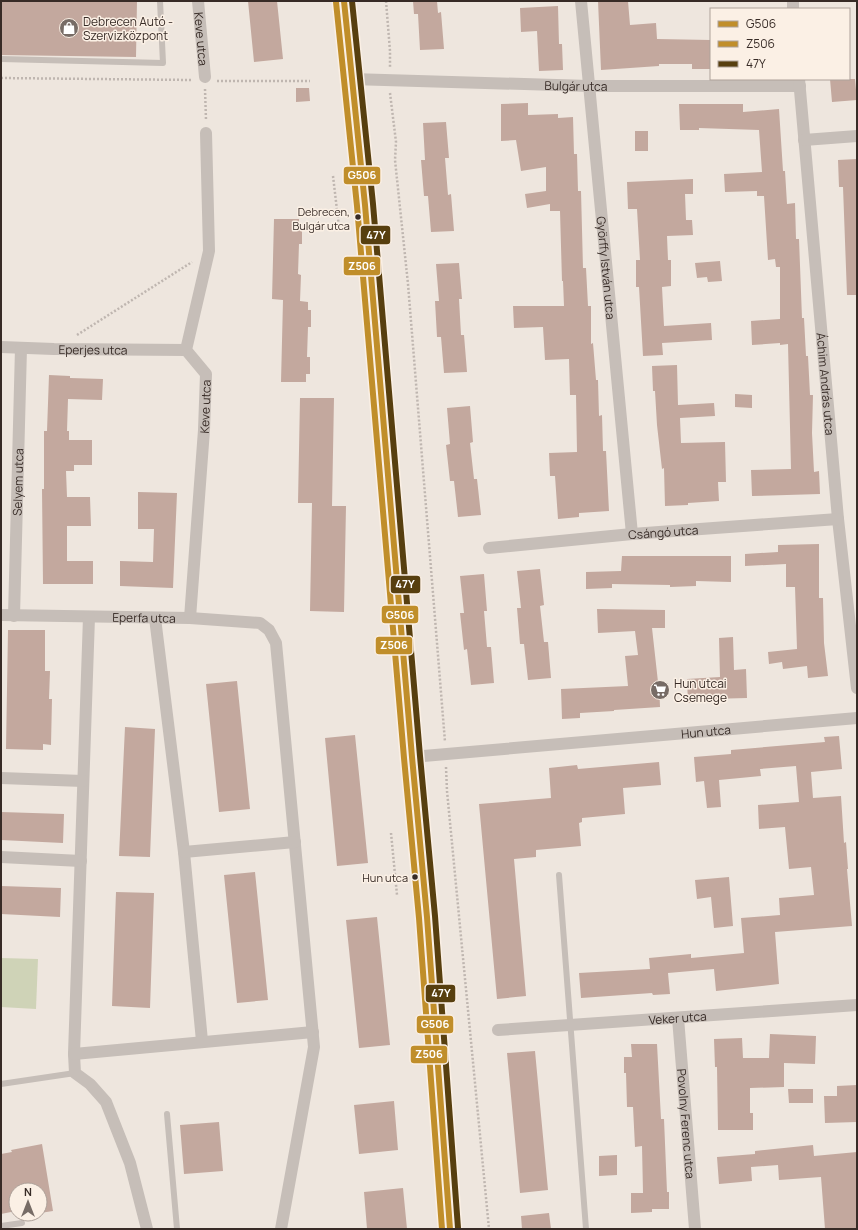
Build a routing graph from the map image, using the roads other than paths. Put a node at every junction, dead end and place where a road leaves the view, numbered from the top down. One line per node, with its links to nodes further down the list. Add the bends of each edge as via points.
1 (160, 1): 5 (lane, via 163,63)
2 (198, 1): 6 (street, Keve utca)
3 (344, 1): 7 (main road)
4 (581, 1): 9 (street, Györffy István utca)
5 (1, 59)
6 (205, 79)
7 (351, 79): 9 (street, Bulgár utca); 26 (main road, via 365,205)
8 (799, 83): 9 (street, Bulgár utca); 12 (street, Áchim András utca)
9 (588, 86): 17 (street, Györffy István utca)
10 (206, 133): 15 (street, via 209,251)
11 (857, 136): 12 (street)
12 (804, 140): 16 (street, Áchim András utca)
13 (1, 347): 14 (street, Eperjes utca)
14 (21, 348): 15 (street, Eperjes utca); 20 (street, Selyem utca)
15 (186, 350): 23 (street, Keve utca, via 206,374)
16 (838, 518): 17 (street, Csángó utca); 24 (street, Áchim András utca)
17 (632, 534): 18 (street, Csángó utca)
18 (489, 548)
19 (1, 615): 20 (street, Eperfa utca)
20 (14, 616): 21 (street, Eperfa utca)
21 (89, 617): 22 (street, Eperfa utca); 28 (street)
22 (155, 618): 23 (street, Eperfa utca); 30 (street)
23 (190, 618): 29 (street, Eperfa utca, via 260,623 269,630 276,643)
24 (857, 688)
25 (857, 718): 26 (street, Hun utca)
26 (412, 757): 49 (main road, via 427,917)
27 (1, 778): 28 (street)
28 (83, 781): 32 (street)
29 (295, 842): 30 (street); 38 (street)
30 (184, 852): 39 (street)
31 (1, 857): 32 (street)
32 (81, 861): 40 (street)
33 (559, 875): 36 (lane)
34 (857, 1005): 35 (street, Veker utca)
35 (678, 1018): 36 (street, Veker utca); 51 (street, Povolny Ferenc utca)
36 (570, 1026): 37 (street, Veker utca); 50 (lane)
37 (498, 1030)
38 (313, 1032): 39 (street); 48 (street, via 314,1047)
39 (202, 1041): 40 (street)
40 (74, 1054): 41 (street)
41 (75, 1073): 42 (lane); 46 (street, via 90,1084 106,1102 130,1163)
42 (1, 1084)
43 (167, 1114): 47 (lane)
44 (22, 1223): 45 (lane)
45 (1, 1226)
46 (146, 1229)
47 (177, 1229)
48 (281, 1229)
49 (450, 1229)
50 (586, 1229)
51 (695, 1229)

